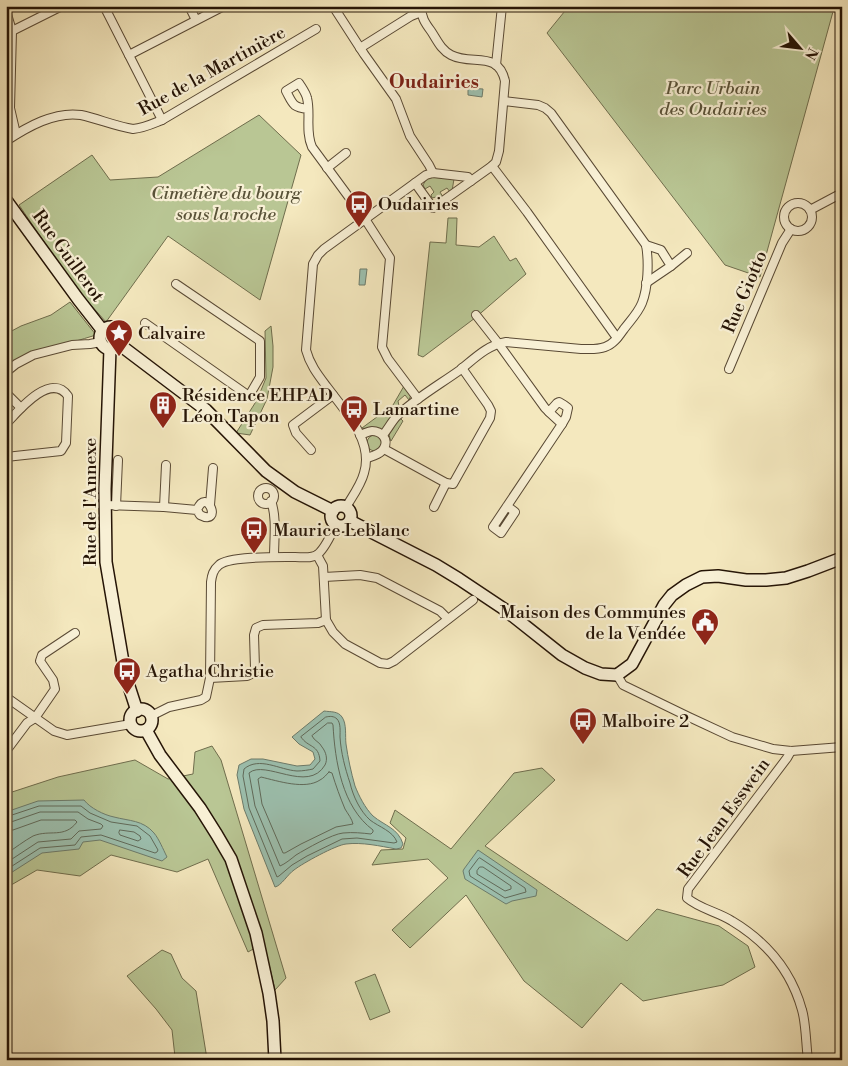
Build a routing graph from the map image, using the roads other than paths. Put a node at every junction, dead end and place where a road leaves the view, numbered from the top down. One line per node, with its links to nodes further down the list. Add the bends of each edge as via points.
1 (62, 6): 11 (street)
2 (104, 6): 13 (street)
3 (189, 6): 9 (street)
4 (224, 6): 9 (street)
5 (333, 6): 12 (street)
6 (502, 6): 14 (street)
7 (421, 9): 12 (street); 14 (street, via 424,22 447,52 459,58)
8 (6, 11): 11 (street)
9 (196, 20): 13 (street)
10 (316, 29): 17 (street, Rue de la Martinière)
11 (12, 31): 18 (street, via 10,108)
12 (360, 48): 23 (street, via 396,99 410,136)
13 (129, 55): 17 (street)
14 (496, 65): 15 (street, via 503,72)
15 (504, 101): 21 (street, via 498,156); 31 (street, via 538,105 551,114)
16 (308, 109): 22 (street, via 310,142)
17 (162, 120): 18 (street, Rue de la Martinière, via 133,129 71,114 44,120)
18 (16, 134): 19 (street, Rue de la Martinière)
19 (6, 141)
20 (346, 153): 22 (street)
21 (492, 166): 24 (street); 38 (street)
22 (327, 168): 29 (street)
23 (434, 173): 24 (street); 25 (street)
24 (471, 181): 25 (street, via 433,208)
25 (415, 183): 29 (street)
26 (842, 192): 28 (street)
27 (6, 200): 39 (street, Rue Guillerot)
28 (810, 210): 30 (street, via 812,219 809,225); 30 (street, via 802,204 791,205 784,216)
29 (365, 219): 45 (street, via 324,249 314,264 306,350 308,360); 46 (street, via 390,258 382,347)
30 (791, 229): 42 (street, Rue Giotto, via 782,243)
31 (646, 245): 33 (street, via 661,250); 34 (street)
32 (687, 254): 33 (street)
33 (671, 266): 34 (street)
34 (646, 283): 38 (street, via 642,304)
35 (176, 284): 37 (street, via 260,341 260,377 249,396)
36 (476, 315): 40 (street)
37 (145, 323)
38 (618, 338): 40 (street, via 604,348 594,350)
39 (108, 342): 43 (street, via 34,355); 63 (street, Rue de l'Annexe); 69 (street, Rue Guillerot, via 206,410 266,472 295,492)
40 (498, 343): 41 (street); 48 (street)
41 (462, 368): 46 (street); 60 (street, via 491,411 455,482 451,485)
42 (729, 369)
43 (6, 372)
44 (6, 393): 47 (street)
45 (333, 395): 51 (street); 54 (street, via 293,425)
46 (418, 399): 52 (street, via 396,417)
47 (21, 408): 49 (street); 55 (street, via 41,391 59,388 64,391 68,396 66,443 61,451)
48 (549, 412): 50 (street); 50 (street, via 556,403 564,404 568,408)
49 (6, 424)
50 (562, 424): 64 (street)
51 (360, 435): 52 (street, via 371,431); 56 (street)
52 (383, 435): 53 (street)
53 (384, 449): 56 (street); 60 (street)
54 (311, 450)
55 (6, 457)
56 (367, 458): 66 (street, via 364,474)
57 (118, 460): 63 (street)
58 (166, 465): 65 (street)
59 (213, 468): 62 (street)
60 (446, 483): 67 (street)
61 (271, 501): 73 (street)
62 (210, 505): 68 (street, via 203,503); 68 (street, via 212,513 209,516 202,517)
63 (110, 506): 65 (street); 83 (street, Rue de l'Annexe, via 106,562 125,674)
64 (507, 506)
65 (164, 507): 68 (street)
66 (346, 507): 69 (street, via 339,506); 70 (street)
67 (434, 507)
68 (198, 510)
69 (333, 511): 71 (street, via 332,518)
70 (350, 521): 71 (street, via 344,525); 80 (street, via 459,579 504,609 562,656 601,674)
71 (336, 524): 72 (street)
72 (317, 555): 73 (street); 75 (street, via 324,566)
73 (274, 557): 81 (street, via 231,560 218,565 213,572)
74 (842, 558): 80 (street, via 786,578 746,580 710,576 686,585 664,605 632,664)
75 (324, 577): 77 (street, via 360,575 377,578 440,611); 78 (street)
76 (473, 600): 77 (street)
77 (448, 619): 78 (street, via 388,664 380,664 345,644)
78 (326, 620): 81 (street, via 256,628 253,673)
79 (75, 633): 85 (street, via 40,658 54,680 55,689)
80 (617, 675): 90 (street, via 622,685 732,737)
81 (210, 678): 84 (street, via 206,697 169,707)
82 (6, 697): 85 (street)
83 (137, 711): 84 (street, via 146,711); 86 (street, via 132,715)
84 (151, 716): 87 (street, via 152,722)
85 (34, 718): 86 (street, via 67,735); 89 (street, via 26,723)
86 (131, 724): 87 (street, via 139,731)
87 (146, 730): 91 (street, via 231,859 256,933 272,1012)
88 (842, 747): 90 (street)
89 (6, 751)
90 (791, 752): 92 (street, Rue Jean Esswein, via 688,888 687,898 744,928 761,942 789,976 802,1011)
91 (275, 1060)
92 (808, 1060)

